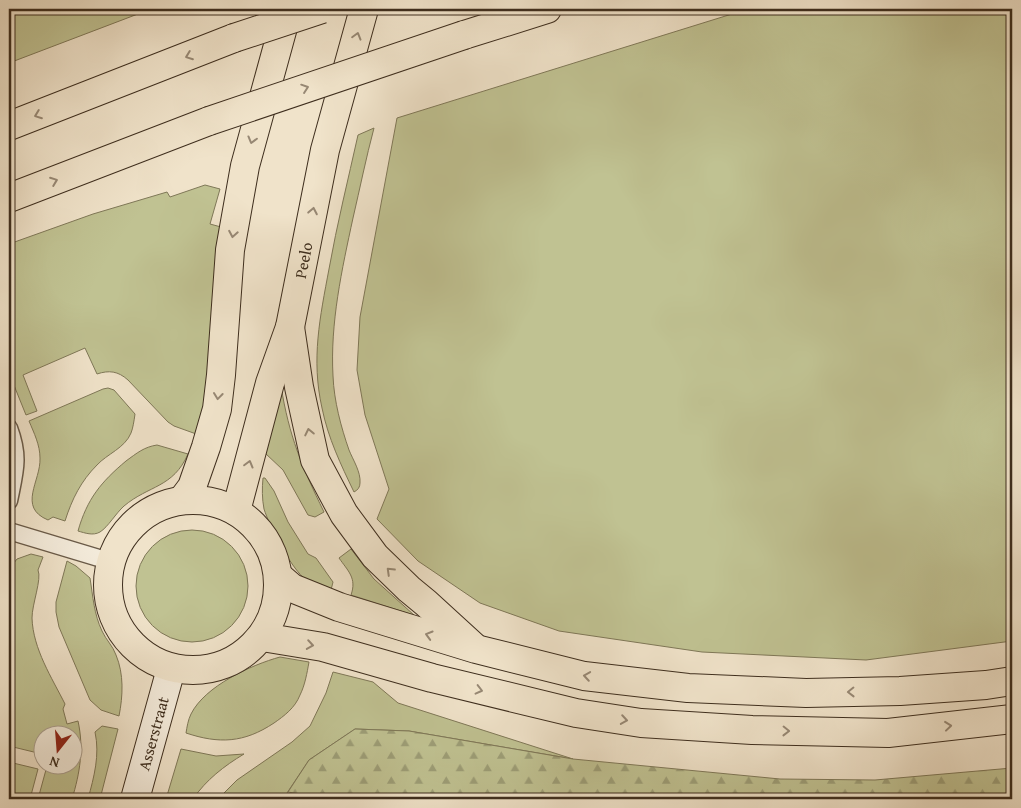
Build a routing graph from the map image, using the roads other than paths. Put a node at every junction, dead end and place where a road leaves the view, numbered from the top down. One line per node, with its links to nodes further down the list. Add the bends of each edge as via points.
1 (288, 9): 10 (main road, one-way to 10, via 245,166 230,250 217,409 192,487)
2 (322, 9): 5 (main road, one-way to 5, bridge, via 234,38)
3 (364, 9): 7 (main road, Peelo, one-way to 3, via 325,150)
4 (547, 9): 6 (main road, one-way to 4, bridge, via 209,121)
5 (9, 126)
6 (9, 198)
7 (290, 328): 11 (main road, Peelo, one-way to 7, via 270,383); 16 (main road, one-way to 7, via 374,556 344,514 315,460)
8 (9, 428): 9 (lane, via 15,444 16,464)
9 (9, 499)
10 (183, 499): 11 (main road, via 209,501); 13 (main road, via 158,507 136,522 120,542)
11 (236, 511): 14 (main road, via 255,527 270,550)
12 (9, 531): 13 (lane)
13 (112, 562): 17 (main road, via 107,583 108,605 118,631 140,654)
14 (278, 576): 15 (main road, via 277,601); 16 (main road, one-way to 14, via 339,607 292,588)
15 (262, 637): 17 (main road, via 248,651 225,664 203,670); 19 (main road, one-way to 19, via 323,647 432,678 567,710 641,723 752,730 888,732)
16 (476, 649): 18 (main road, one-way to 16, via 900,691 806,693 688,688 584,676)
17 (171, 669): 20 (main road, Asserstraat)
18 (1012, 681)
19 (1012, 719)
20 (134, 799)

